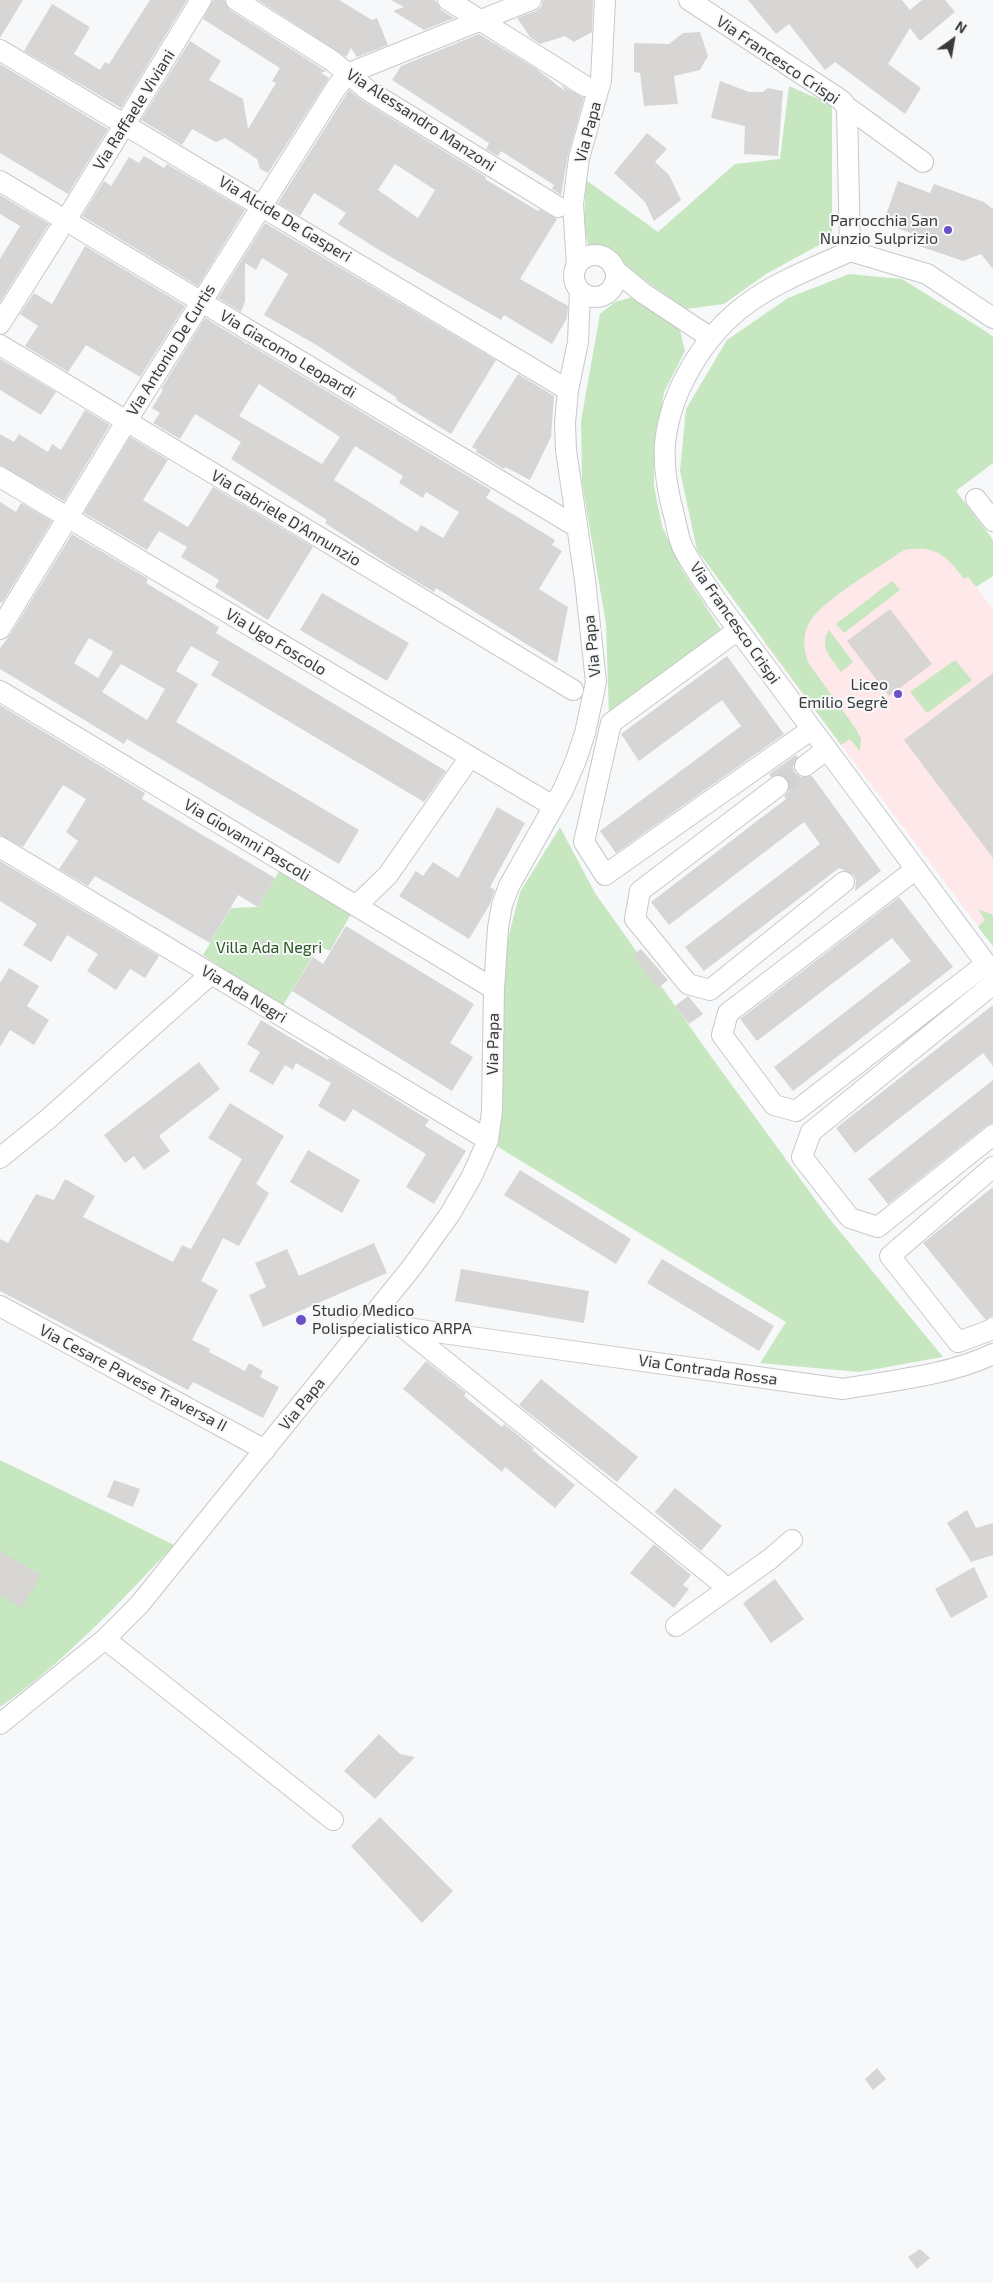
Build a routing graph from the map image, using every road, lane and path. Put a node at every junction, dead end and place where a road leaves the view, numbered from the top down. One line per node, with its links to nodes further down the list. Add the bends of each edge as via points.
1 (201, 0): 12 (street, Via Raffaele Viviani)
2 (236, 0): 9 (street, Via Alessandro Manzoni, via 331,60)
3 (448, 0): 7 (street)
4 (531, 0): 7 (street)
5 (605, 0): 19 (street, Via Papa, via 601,80 579,158 573,204)
6 (689, 0): 11 (street, Via Francesco Crispi)
7 (482, 20): 9 (street); 10 (street)
8 (0, 50): 12 (street, Via Alcide De Gasperi)
9 (347, 74): 15 (street, Via Antonio De Curtis); 16 (street, Via Alessandro Manzoni, via 377,96)
10 (585, 86)
11 (847, 107): 13 (street); 18 (street, Via Francesco Crispi)
12 (126, 124): 15 (street, Via Alcide De Gasperi); 17 (street, Via Raffaele Viviani)
13 (923, 162)
14 (0, 181): 17 (street, Via Giacomo Leopardi)
15 (262, 205): 24 (street, Via Antonio De Curtis); 30 (street, Via Alcide De Gasperi)
16 (558, 207)
17 (62, 226): 24 (street, Via Giacomo Leopardi); 26 (street, Via Raffaele Viviani)
18 (850, 251): 25 (street, via 927,274); 27 (street, Via Francesco Crispi, via 748,303)
19 (577, 265): 20 (street, via 586,257 600,256); 21 (street, via 574,279)
20 (615, 270): 22 (street); 23 (street, via 616,278)
21 (580, 291): 23 (street, via 586,295); 28 (street, Via Papa)
22 (643, 293): 23 (street, via 626,289); 27 (street)
23 (605, 294): 28 (street, Via Papa)
24 (202, 302): 31 (street, Via Antonio De Curtis); 36 (street, Via Giacomo Leopardi)
25 (993, 318)
26 (0, 324)
27 (712, 338): 38 (street, Via Francesco Crispi, via 680,391 666,443 665,469 668,494 683,548)
28 (578, 342): 30 (street, Via Papa)
29 (0, 345): 31 (street, Via Gabriele D'Annunzio)
30 (568, 390): 36 (street, Via Papa, via 566,450)
31 (126, 422): 34 (street, Via Antonio De Curtis); 39 (street, Via Gabriele D'Annunzio)
32 (0, 477): 34 (street, Via Ugo Foscolo)
33 (976, 498): 35 (street)
34 (68, 518): 37 (street, Via Antonio De Curtis); 43 (street, Via Ugo Foscolo)
35 (993, 522)
36 (577, 527): 46 (street, Via Papa, via 596,682 582,742)
37 (0, 629)
38 (738, 630): 41 (street, Via Francesco Crispi); 41 (street, via 611,723 584,842 605,875)
39 (573, 690)
40 (0, 691): 50 (street, Via Giovanni Pascoli)
41 (812, 729): 42 (street, Via Francesco Crispi)
42 (826, 749): 44 (street); 48 (street, Via Francesco Crispi)
43 (470, 757): 46 (street, Via Ugo Foscolo); 50 (street, via 388,875)
44 (805, 766)
45 (778, 786): 49 (street, via 640,891 635,919 688,984 710,990)
46 (553, 806): 54 (street, Via Papa, via 502,905)
47 (0, 848): 52 (street, Via Ada Negri)
48 (916, 869): 51 (street, Via Francesco Crispi); 51 (street, via 728,1013 722,1035 774,1105 796,1111)
49 (844, 882)
50 (356, 906): 54 (street, Via Giovanni Pascoli)
51 (990, 969)
52 (211, 974): 56 (street, Via Ada Negri); 57 (street)
53 (993, 984): 55 (street, via 811,1132 802,1157 850,1218 878,1227)
54 (494, 989): 56 (street, Via Papa, via 492,1111)
55 (993, 1135)
56 (488, 1140): 60 (street, Via Papa, via 450,1214)
57 (0, 1158)
58 (993, 1167): 62 (street, via 890,1256 958,1342)
59 (0, 1306): 64 (street, Via Cesare Pavese Traversa II)
60 (378, 1311): 61 (street, Via Contrada Rossa); 64 (street, Via Papa)
61 (412, 1328): 63 (street, Via Contrada Rossa, via 843,1389 909,1378 972,1363); 66 (street, Via Contrada Rossa)
62 (993, 1328)
63 (993, 1354)
64 (265, 1450): 68 (street, Via Papa, via 139,1605)
65 (792, 1540): 67 (street)
66 (719, 1582)
67 (676, 1626)
68 (105, 1639): 69 (street, Via Papa); 70 (street)
69 (0, 1724)
70 (333, 1820)

